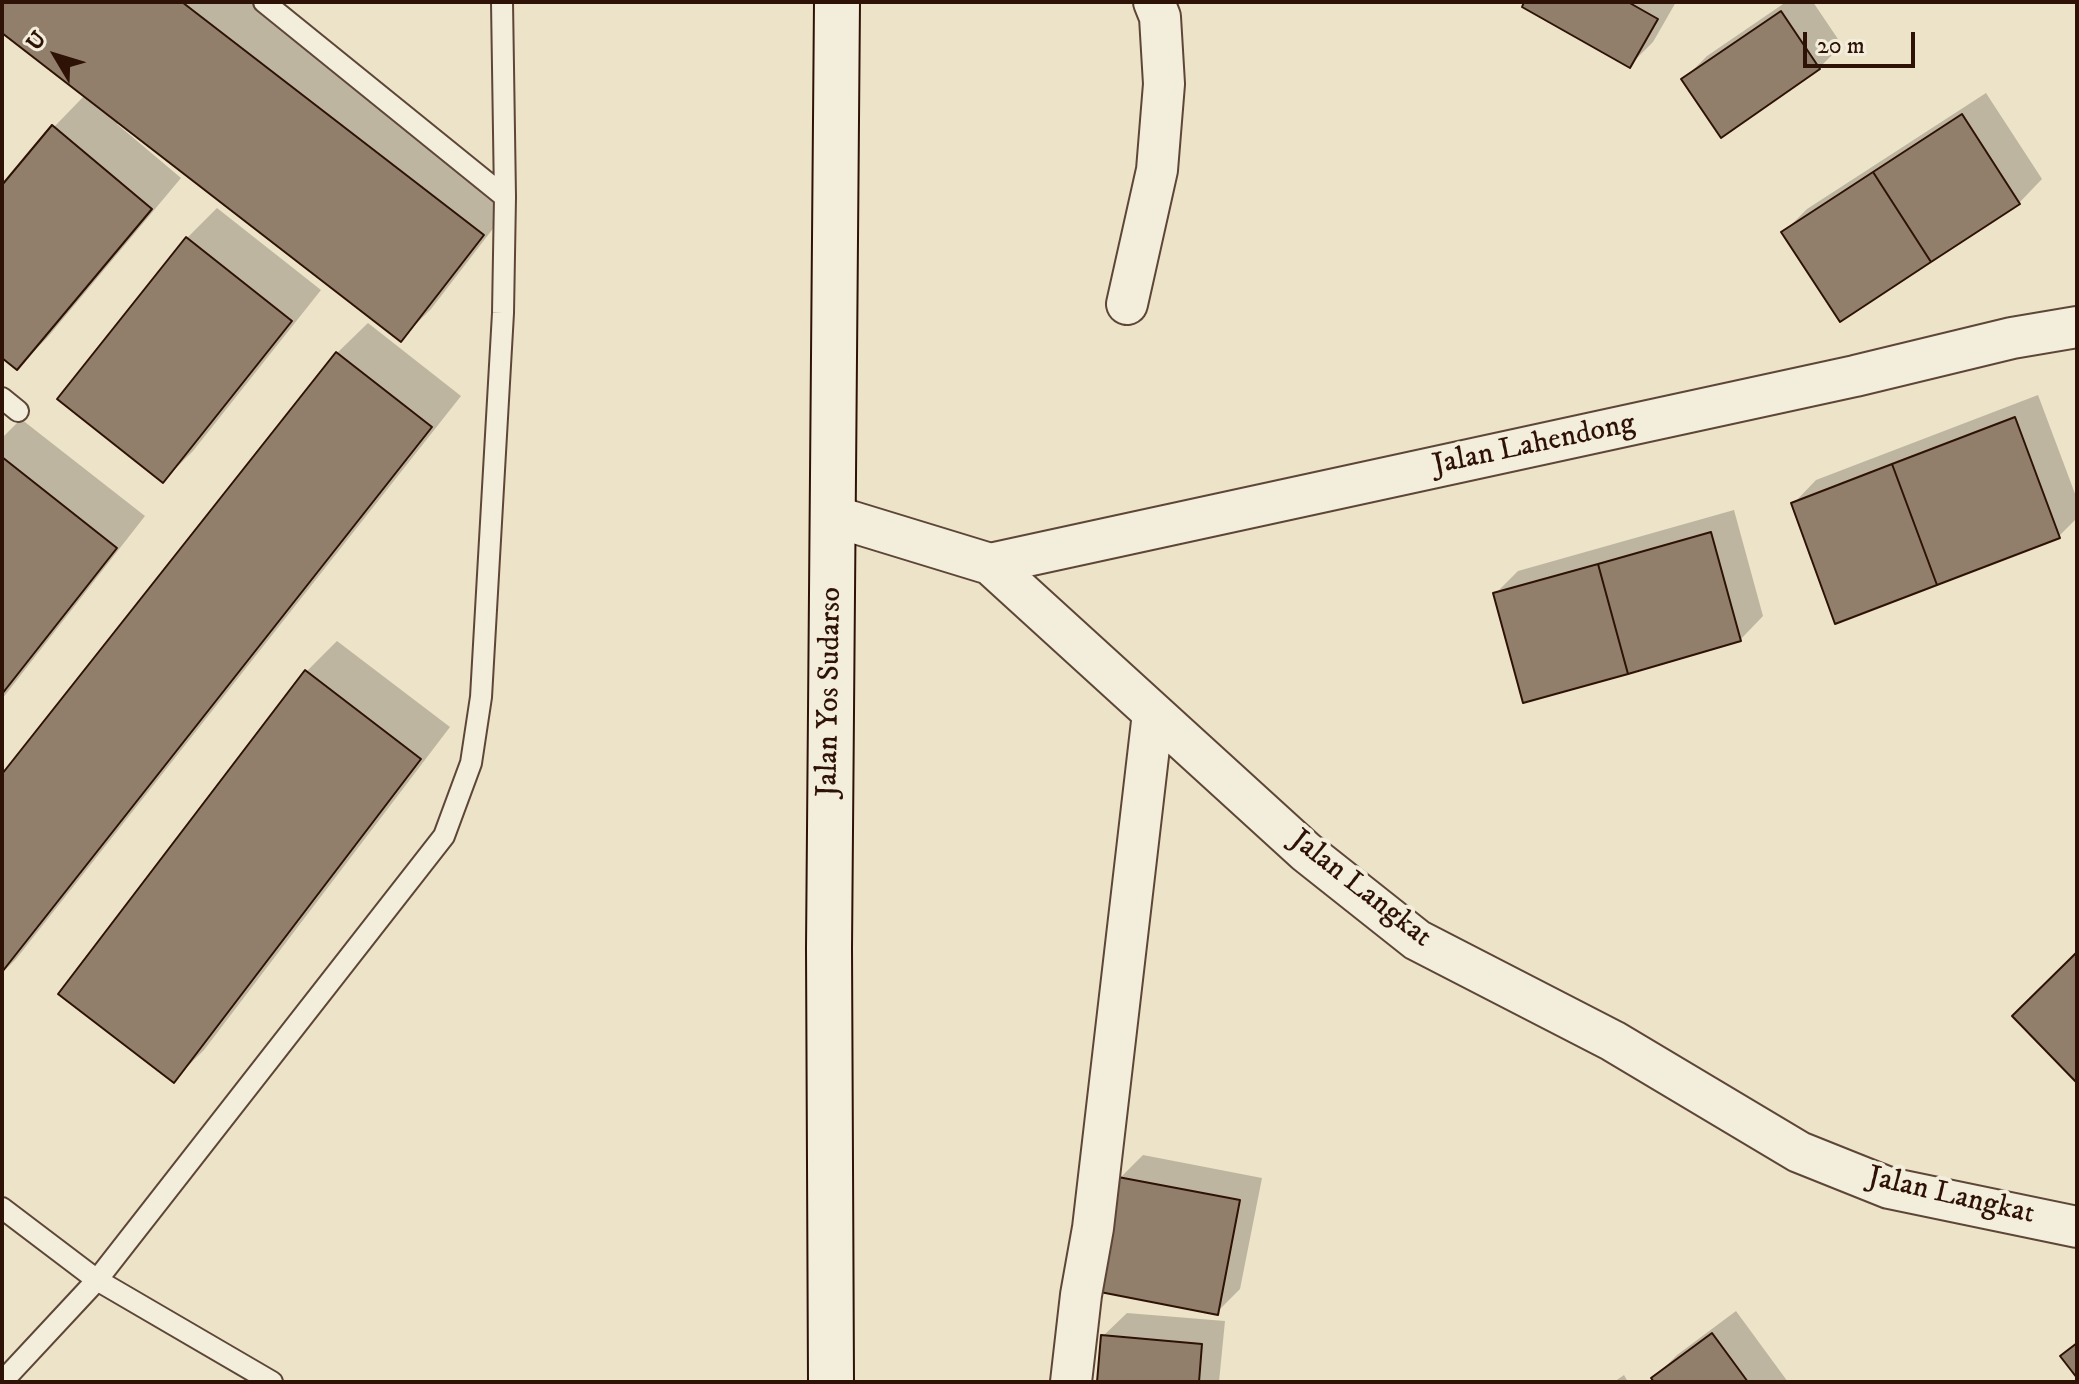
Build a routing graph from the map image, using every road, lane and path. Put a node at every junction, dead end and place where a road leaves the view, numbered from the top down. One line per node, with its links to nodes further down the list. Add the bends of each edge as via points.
1 (264, 2): 5 (lane)
2 (502, 2): 5 (lane)
3 (837, 2): 8 (main road, Jalan Yos Sudarso)
4 (1154, 2): 6 (street, via 1160,17 1164,84 1157,170)
5 (505, 197): 13 (lane, via 481,697 471,763 444,836)
6 (1127, 304)
7 (2077, 327): 9 (street, Jalan Lahendong)
8 (833, 516): 9 (street, Jalan Langkat); 16 (main road, Jalan Yos Sudarso)
9 (990, 564): 10 (street, Jalan Langkat)
10 (1153, 713): 12 (street, Jalan Langkat, via 1306,852 1417,940 1613,1041 1799,1152 1889,1188); 17 (street)
11 (2, 1208): 13 (lane)
12 (2077, 1227)
13 (97, 1280): 14 (lane); 15 (lane)
14 (2, 1382)
15 (272, 1382)
16 (831, 1382)
17 (1071, 1382)

